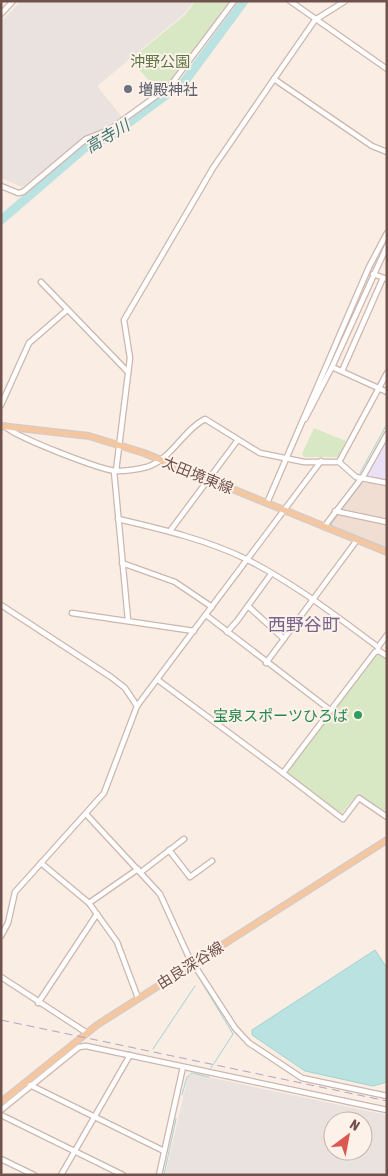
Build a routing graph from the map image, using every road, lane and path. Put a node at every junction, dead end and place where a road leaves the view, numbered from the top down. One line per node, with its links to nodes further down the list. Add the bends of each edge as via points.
1 (13, 1): 5 (street)
2 (234, 1): 10 (street, via 170,86 109,130 86,139 23,192)
3 (290, 1): 6 (street)
4 (345, 1): 6 (street)
5 (1, 14)
6 (315, 20): 7 (street); 8 (street)
7 (387, 68)
8 (274, 79): 9 (street, via 372,146); 19 (street, via 214,168 124,320 130,358)
9 (387, 152)
10 (1, 186)
11 (387, 232): 28 (street, via 368,267)
12 (387, 246): 13 (street)
13 (373, 274): 14 (street); 17 (street)
14 (385, 278): 18 (street)
15 (41, 282): 16 (street)
16 (68, 310): 19 (street); 23 (street, via 29,344)
17 (332, 367): 18 (street); 28 (street)
18 (342, 371): 21 (street)
19 (128, 372): 27 (street)
20 (387, 373): 21 (street)
21 (379, 388): 22 (street); 31 (street)
22 (387, 392)
23 (1, 405)
24 (3, 426): 27 (main road, 太田境東線, via 64,432); 32 (street, via 17,436)
25 (387, 434): 34 (street)
26 (238, 441): 28 (street, via 260,453); 29 (street, via 205,419); 33 (street)
27 (119, 445): 29 (main road, 太田境東線); 32 (street)
28 (286, 457): 30 (street); 36 (street)
29 (161, 459): 32 (street, via 147,467); 33 (main road, 太田境東線)
30 (321, 461): 31 (street); 37 (street)
31 (338, 462): 34 (street)
32 (115, 471): 39 (street)
33 (209, 479): 36 (main road, 太田境東線); 42 (street)
34 (360, 479): 35 (street); 38 (street)
35 (387, 483)
36 (267, 503): 37 (main road, 太田境東線)
37 (285, 510): 41 (main road, 太田境東線); 45 (street)
38 (335, 512): 40 (street); 41 (street)
39 (118, 519): 42 (street); 46 (street)
40 (387, 522)
41 (324, 527): 43 (main road, 太田境東線)
42 (170, 531): 45 (street)
43 (357, 540): 44 (main road, 太田境東線); 48 (street)
44 (387, 552)
45 (248, 560): 47 (street); 51 (street)
46 (122, 563): 51 (street, via 175,582); 54 (street)
47 (271, 574): 48 (street); 50 (street)
48 (314, 599): 58 (street); 59 (street)
49 (1, 605): 63 (street, via 111,676 125,688)
50 (248, 606): 56 (street); 58 (street)
51 (212, 607): 53 (street)
52 (72, 613): 54 (street)
53 (206, 615): 55 (street); 56 (street)
54 (128, 620): 55 (street)
55 (194, 632): 62 (street)
56 (226, 632): 61 (street)
57 (387, 635): 59 (street)
58 (284, 639): 61 (street)
59 (379, 650): 60 (street); 64 (street)
60 (387, 656)
61 (266, 663): 64 (street)
62 (158, 680): 63 (street); 65 (street)
63 (137, 706): 66 (street, via 104,793)
64 (330, 710): 65 (street)
65 (283, 773): 67 (street, via 343,818 359,798)
66 (86, 814): 72 (street); 73 (street)
67 (387, 817)
68 (184, 839): 70 (street)
69 (387, 840): 77 (main road, 由良深谷線)
70 (169, 850): 71 (street, via 190,877); 73 (street)
71 (212, 861)
72 (42, 863): 74 (street); 76 (street, via 15,892 8,923)
73 (140, 871): 74 (street); 77 (street, via 160,894)
74 (89, 903): 75 (street)
75 (97, 914): 79 (street, via 117,942); 80 (street)
76 (1, 936)
77 (193, 963): 79 (main road, 由良深谷線); 85 (street, via 235,1028 249,1043 302,1078)
78 (1, 978): 80 (street)
79 (138, 998): 81 (main road, 由良深谷線)
80 (38, 1003): 81 (street)
81 (87, 1033): 86 (main road, 由良深谷線)
82 (130, 1055): 83 (street); 84 (street, via 83,1046); 90 (street)
83 (183, 1067): 88 (street); 92 (street)
84 (30, 1085): 87 (street); 90 (street)
85 (387, 1096)
86 (1, 1102)
87 (1, 1110)
88 (387, 1110)
89 (1, 1115): 91 (street)
90 (94, 1117): 91 (street); 92 (street)
91 (75, 1151): 95 (street); 96 (street)
92 (164, 1151): 97 (street)
93 (1, 1159): 94 (street)
94 (34, 1175)
95 (61, 1175)
96 (123, 1175)
97 (159, 1175)

